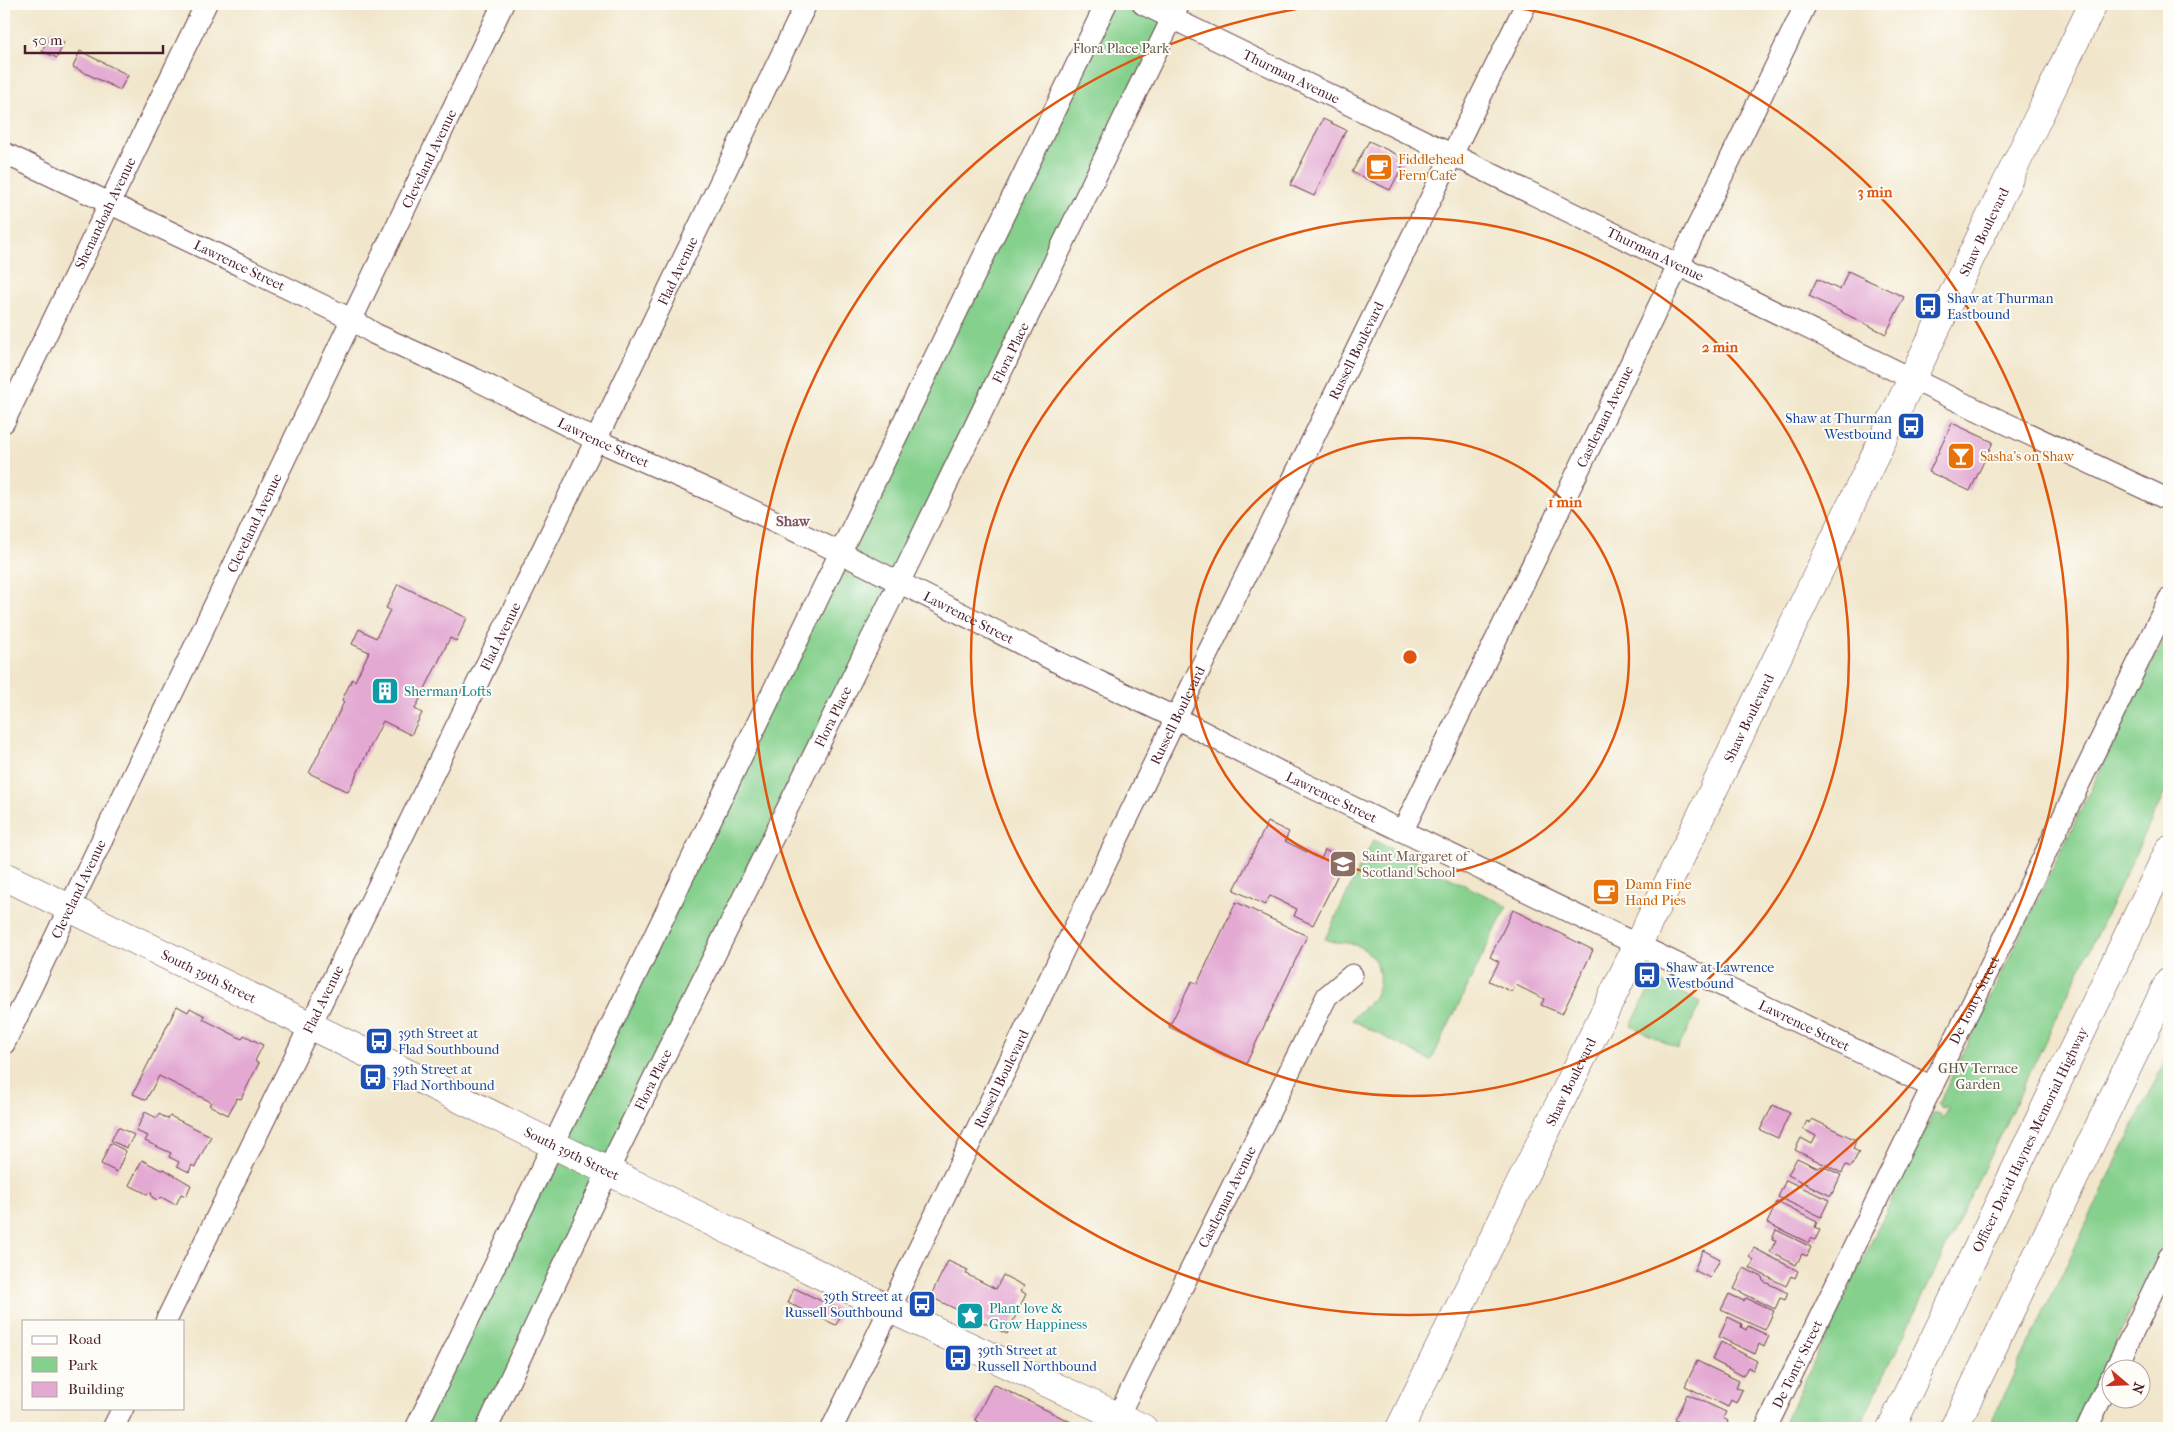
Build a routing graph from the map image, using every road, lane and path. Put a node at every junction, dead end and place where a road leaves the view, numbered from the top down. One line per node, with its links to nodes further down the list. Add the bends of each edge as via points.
1 (206, 4): 12 (street, Shenandoah Avenue)
2 (503, 4): 14 (street, Cleveland Avenue)
3 (806, 4): 17 (street, Flad Avenue)
4 (1106, 4): 19 (street)
5 (1143, 4): 9 (street, Thurman Avenue)
6 (1526, 4): 11 (street, Russell Boulevard)
7 (1806, 4): 13 (street, Castleman Avenue)
8 (2093, 4): 15 (main road, Shaw Boulevard)
9 (1176, 11): 11 (street, Thurman Avenue); 20 (street, Flora Place)
10 (4, 153): 12 (street, Lawrence Street)
11 (1452, 156): 13 (street, Thurman Avenue); 22 (street, Russell Boulevard)
12 (109, 204): 14 (street, Lawrence Street); 16 (street, Shenandoah Avenue)
13 (1680, 266): 15 (street, Thurman Avenue); 23 (street, Castleman Avenue)
14 (351, 320): 17 (street, Lawrence Street); 26 (street, Cleveland Avenue)
15 (1914, 380): 18 (street, Thurman Avenue); 27 (main road, Shaw Boulevard)
16 (4, 422)
17 (596, 440): 19 (street, Lawrence Street); 30 (street, Flad Avenue)
18 (2169, 500)
19 (841, 553): 20 (street, Lawrence Street); 33 (street)
20 (899, 583): 22 (street, Lawrence Street); 34 (street, Flora Place)
21 (2169, 599): 32 (street, De Tonty Street)
22 (1176, 718): 23 (street, Lawrence Street); 36 (street, Russell Boulevard)
23 (1403, 830): 27 (street, Lawrence Street)
24 (2169, 850): 49 (main road, Officer David Haynes Memorial Highway)
25 (4, 876): 26 (main road, South 39th Street)
26 (67, 908): 30 (main road, South 39th Street); 31 (street, Cleveland Avenue)
27 (1638, 945): 32 (street, Lawrence Street); 47 (main road, Shaw Boulevard)
28 (1352, 976): 41 (street, Castleman Avenue, via 1327,996)
29 (2169, 981): 50 (main road)
30 (311, 1026): 33 (main road, South 39th Street); 37 (street, Flad Avenue)
31 (4, 1044)
32 (1932, 1087): 48 (street, De Tonty Street)
33 (554, 1144): 34 (main road, South 39th Street); 43 (street)
34 (608, 1171): 36 (main road, South 39th Street); 44 (street, Flora Place)
35 (2169, 1258): 38 (street)
36 (890, 1309): 41 (main road, South 39th Street); 45 (street, Russell Boulevard)
37 (166, 1320)
38 (2120, 1360)
39 (2100, 1401): 51 (street)
40 (122, 1410): 42 (street)
41 (1115, 1422): 46 (main road, South 39th Street)
42 (113, 1428)
43 (416, 1428)
44 (487, 1428)
45 (832, 1428)
46 (1143, 1428)
47 (1400, 1428)
48 (1766, 1428)
49 (1891, 1428)
50 (1954, 1428)
51 (2087, 1428)

